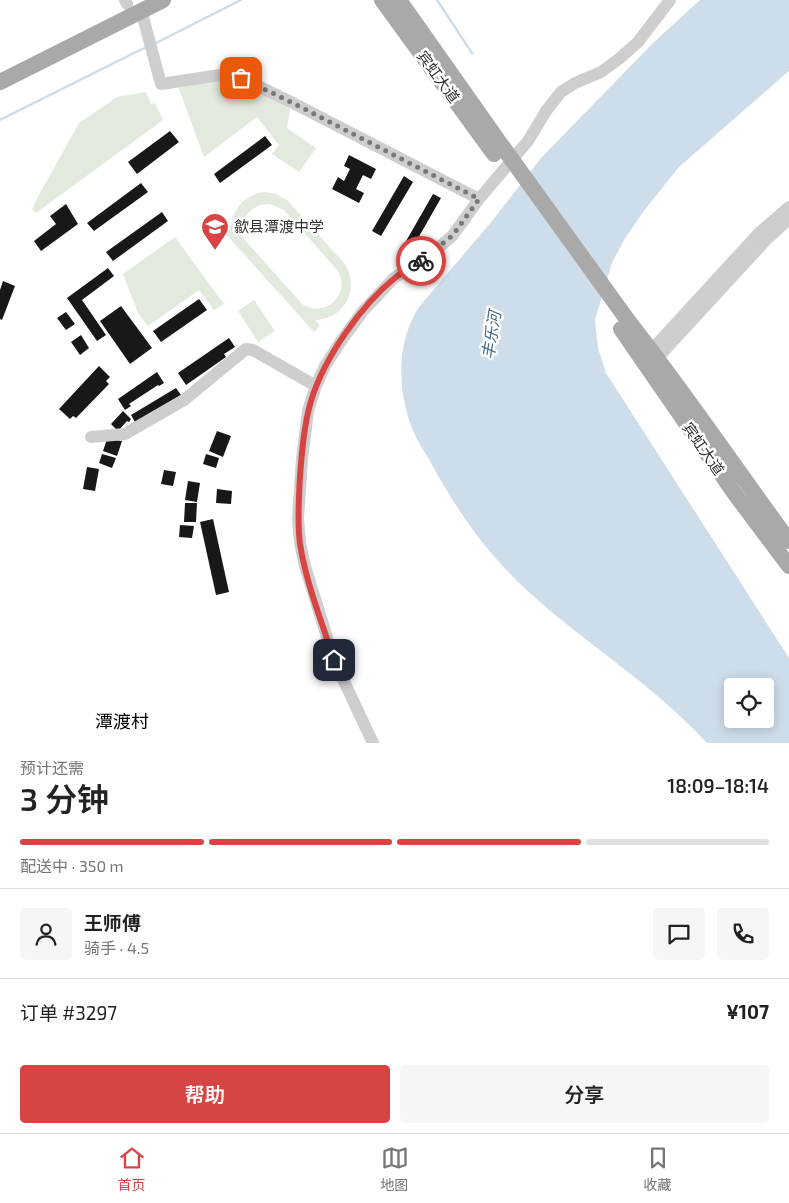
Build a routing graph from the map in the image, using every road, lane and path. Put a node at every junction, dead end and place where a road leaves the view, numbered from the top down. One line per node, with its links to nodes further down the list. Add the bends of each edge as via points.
1 (162, 0): 5 (main road)
2 (382, 0): 8 (main road, 宾虹大道)
3 (399, 0): 8 (main road, 宾虹大道)
4 (670, 0): 9 (street, via 638,42 620,58 601,72 561,92 528,141)
5 (132, 3): 6 (main road); 7 (main road); 9 (street, via 148,29 161,84 220,75 241,78)
6 (0, 69)
7 (0, 82)
8 (498, 150): 12 (main road, 宾虹大道, bridge)
9 (479, 199): 13 (street, via 444,244 400,274 378,294 341,341)
10 (789, 206): 12 (street, via 760,233)
11 (789, 219): 12 (street)
12 (650, 359): 15 (main road, 宾虹大道); 16 (main road, 宾虹大道, via 735,494)
13 (316, 386): 14 (street, via 246,349 184,400 126,434); 17 (street, via 308,411 302,459 298,518 300,543 334,660)
14 (91, 437)
15 (789, 541)
16 (789, 566)
17 (373, 743)

